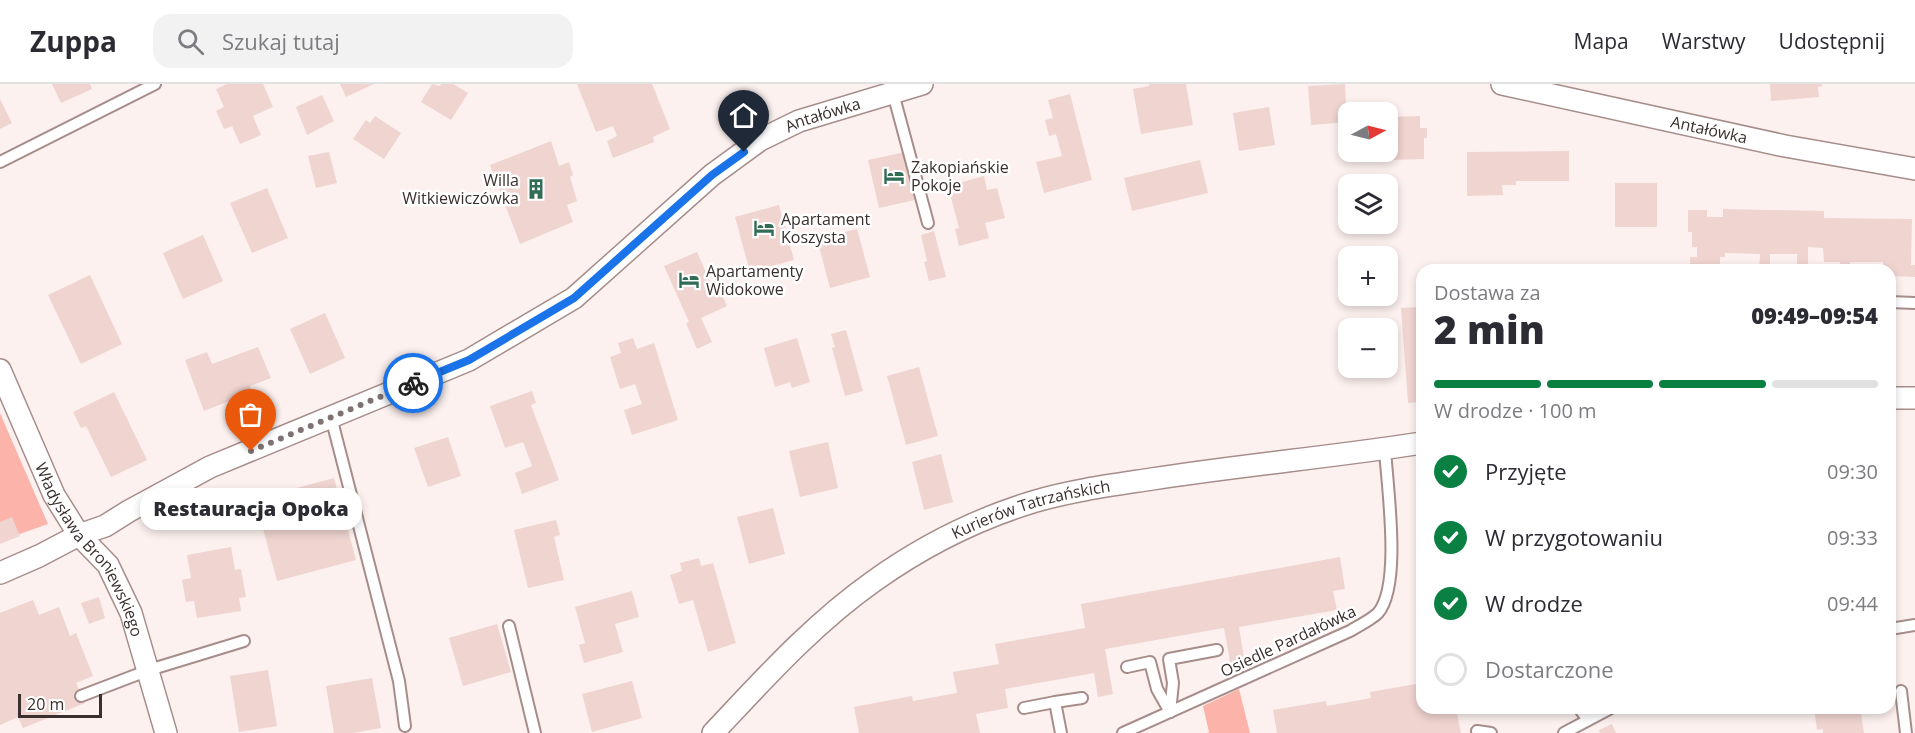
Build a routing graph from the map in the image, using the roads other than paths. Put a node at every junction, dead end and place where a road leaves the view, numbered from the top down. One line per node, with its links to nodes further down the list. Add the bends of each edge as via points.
1 (155, 84): 5 (lane)
2 (922, 84): 4 (street, Antałówka)
3 (1502, 84): 6 (street, Antałówka, via 1774,144)
4 (893, 93): 7 (lane); 13 (street, Antałówka, via 800,122 760,140 712,175 574,298 469,360)
5 (0, 162)
6 (1915, 169)
7 (927, 223)
8 (1896, 303): 9 (lane)
9 (1915, 303)
10 (0, 370): 16 (street, Władysława Broniewskiego, via 51,487)
11 (1896, 398): 12 (street)
12 (1915, 398)
13 (331, 417): 16 (street, Antałówka, via 210,467 105,526); 34 (lane, via 399,681)
14 (1416, 444): 15 (street, Kurierów Tatrzańskich)
15 (1385, 449): 30 (lane, Osiedle Pardałówka, via 1390,576 1378,614 1350,631); 38 (street, Kurierów Tatrzańskich, via 1066,493 970,525 874,581 814,628)
16 (79, 535): 17 (street, Antałówka); 24 (street, Władysława Broniewskiego, via 108,565 131,613)
17 (0, 573)
18 (1915, 625): 20 (lane)
19 (509, 626): 37 (lane)
20 (1896, 628)
21 (244, 641): 24 (lane)
22 (1217, 651): 30 (lane, via 1169,659 1173,683)
23 (1127, 667): 30 (lane, via 1150,662 1157,689)
24 (149, 670): 26 (lane); 36 (street, Władysława Broniewskiego)
25 (1901, 691): 43 (lane)
26 (81, 696)
27 (1082, 698): 28 (lane)
28 (1055, 702): 29 (lane); 39 (lane)
29 (1024, 708)
30 (1170, 712): 40 (lane, Osiedle Pardałówka)
31 (1583, 714): 33 (lane)
32 (1599, 714): 33 (lane)
33 (1587, 720): 42 (lane)
34 (405, 726)
35 (1477, 731): 41 (lane)
36 (166, 733)
37 (535, 733)
38 (712, 733)
39 (1061, 733)
40 (1123, 733)
41 (1491, 733)
42 (1564, 733)
43 (1906, 733)

